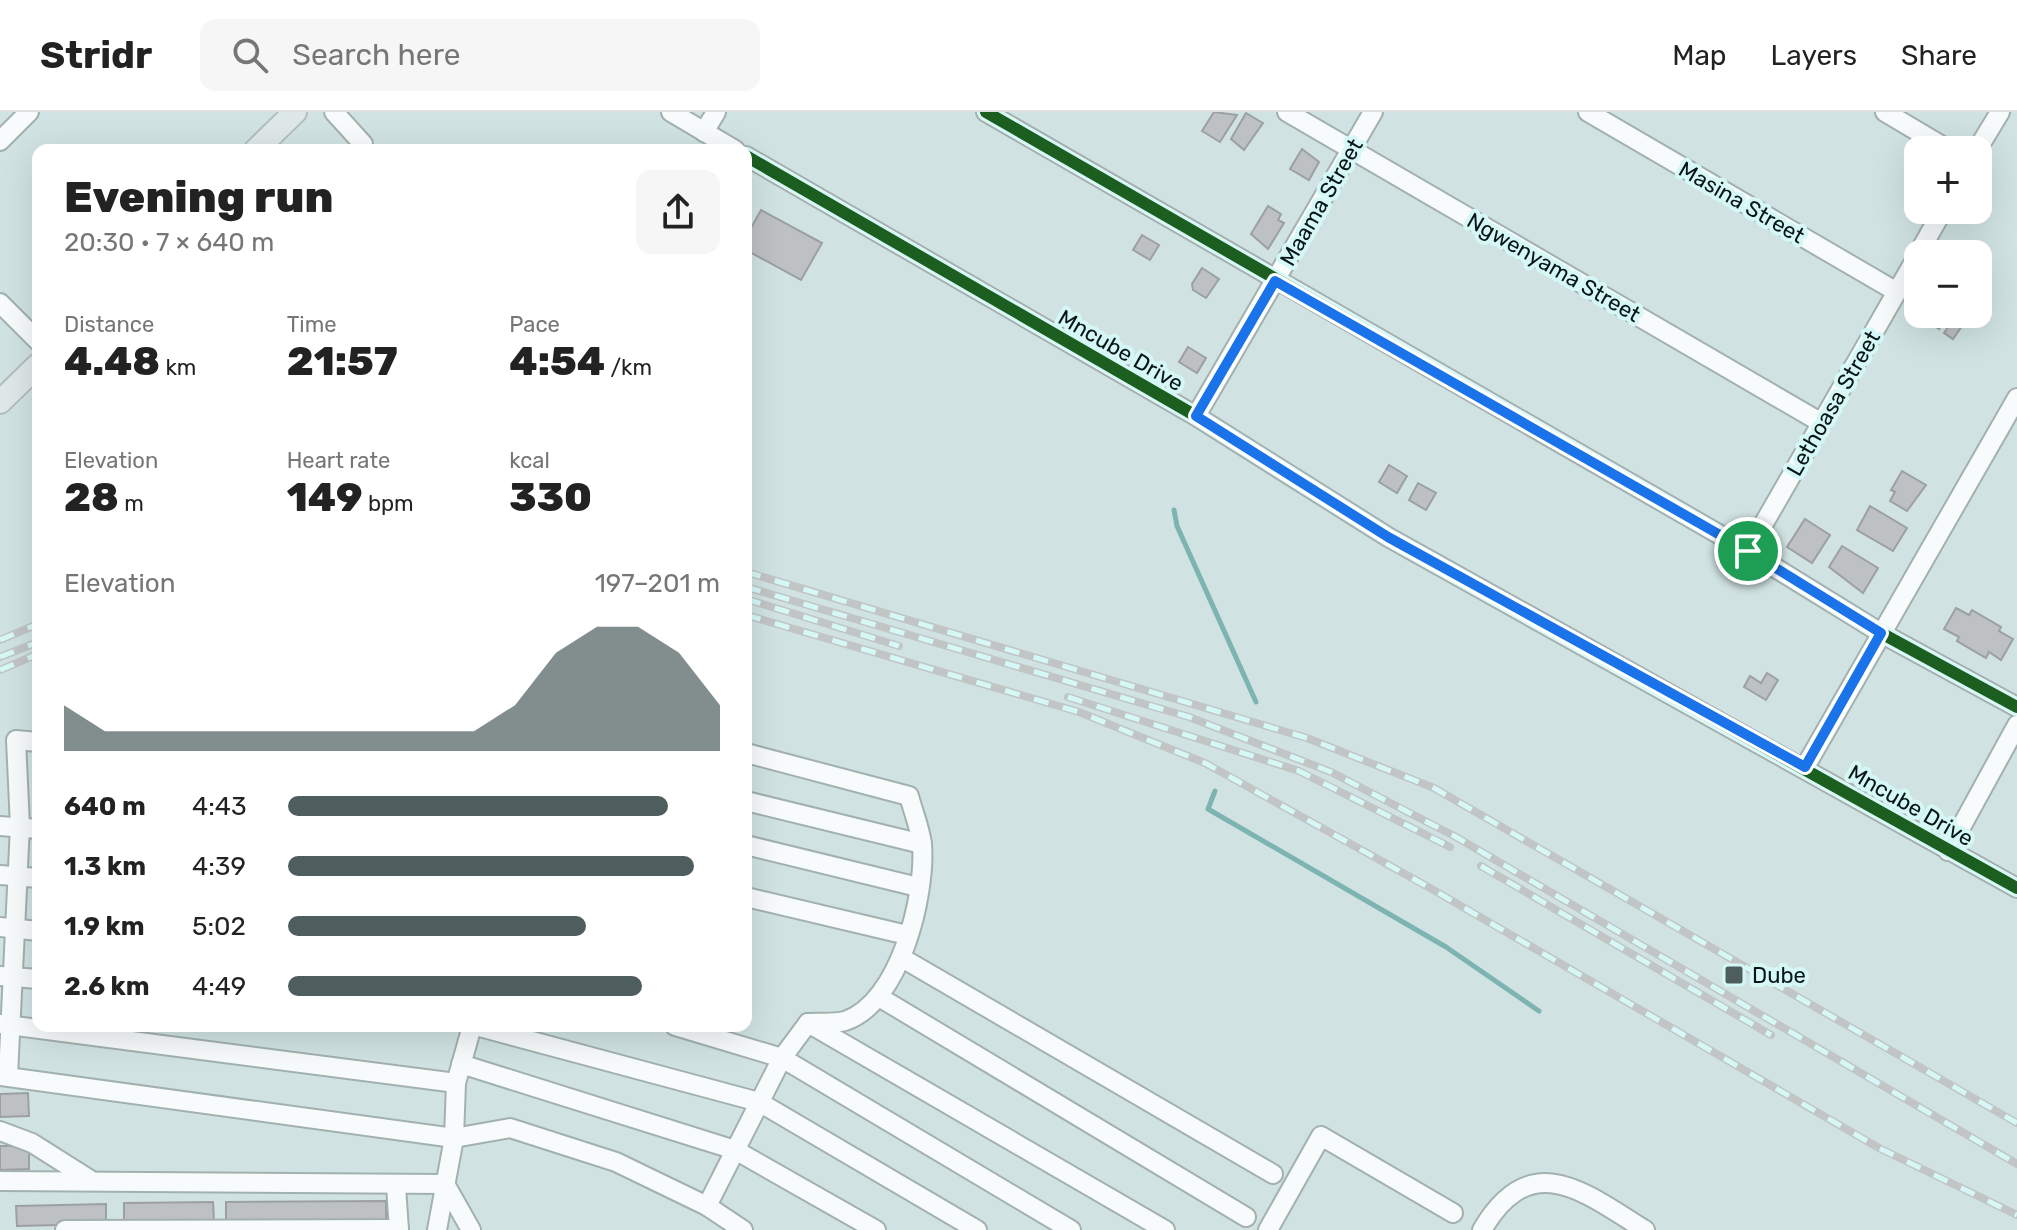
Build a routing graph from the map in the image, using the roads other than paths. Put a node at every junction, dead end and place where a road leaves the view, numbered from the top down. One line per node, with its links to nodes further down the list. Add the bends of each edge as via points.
1 (29, 112): 15 (street)
2 (295, 112): 16 (main road)
3 (671, 112): 12 (street)
4 (716, 112): 12 (street)
5 (986, 112): 22 (street)
6 (1287, 112): 19 (street, Ngwenyama Street)
7 (1373, 112): 19 (street, Maama Street)
8 (1588, 112): 23 (street, Masina Street)
9 (1885, 112): 13 (street)
10 (2000, 112): 14 (street)
11 (338, 114): 17 (street)
12 (704, 132): 18 (street)
13 (1925, 136)
14 (1985, 136)
15 (0, 141)
16 (262, 144)
17 (363, 144)
18 (725, 144)
19 (1351, 149): 22 (street, Maama Street); 30 (street, Ngwenyama Street)
20 (752, 159): 29 (street, Mncube Drive)
21 (1904, 279): 23 (street, Lethoasa Street)
22 (1275, 281): 29 (street, Maama Street); 31 (street)
23 (1897, 292): 30 (street, Lethoasa Street)
24 (0, 303): 25 (street)
25 (32, 335)
26 (32, 371): 28 (main road)
27 (2017, 398): 32 (street)
28 (0, 402)
29 (1196, 416): 37 (street, Mncube Drive, via 1388,537)
30 (1820, 422): 31 (street, Lethoasa Street)
31 (1748, 551): 32 (street)
32 (1881, 633): 33 (street); 37 (street)
33 (2017, 707)
34 (2017, 725): 45 (street)
35 (32, 741): 38 (street, via 16,740)
36 (752, 755): 43 (street, via 909,796)
37 (1805, 767): 45 (street, Mncube Drive)
38 (18, 785): 39 (street); 42 (street)
39 (32, 786)
40 (752, 802): 43 (street)
41 (0, 826): 42 (street)
42 (29, 828): 46 (street)
43 (922, 844): 48 (street)
44 (752, 846): 48 (street)
45 (1948, 851): 49 (street, Mncube Drive)
46 (9, 875): 47 (street); 51 (street)
47 (32, 877)
48 (918, 887): 53 (street)
49 (2017, 888)
50 (752, 898): 53 (street)
51 (7, 928): 52 (street); 55 (street)
52 (32, 930)
53 (907, 935): 54 (street)
54 (902, 958): 57 (street); 73 (street)
55 (6, 976): 56 (street); 59 (street)
56 (32, 978)
57 (879, 997): 58 (street, via 845,1021); 80 (street)
58 (808, 1023): 65 (street); 89 (street)
59 (6, 1024): 60 (street); 67 (street)
60 (32, 1027)
61 (67, 1032): 68 (street)
62 (472, 1032): 66 (street)
63 (496, 1032): 69 (street)
64 (695, 1032): 65 (street)
65 (782, 1058): 69 (street); 88 (street)
66 (461, 1064): 68 (street); 72 (street)
67 (4, 1076): 71 (street)
68 (456, 1083): 71 (street)
69 (759, 1102): 72 (street); 87 (street)
70 (0, 1131): 74 (street, via 32,1143)
71 (454, 1138): 76 (street); 78 (street, via 510,1128 616,1162)
72 (735, 1150): 78 (street); 86 (street)
73 (1273, 1174)
74 (89, 1179): 75 (street); 77 (street)
75 (0, 1181)
76 (445, 1184): 77 (street); 83 (street); 84 (street)
77 (396, 1186): 81 (street)
78 (707, 1206): 85 (street)
79 (1453, 1213): 90 (street, via 1321,1136)
80 (1246, 1217)
81 (399, 1229): 82 (street)
82 (65, 1230)
83 (437, 1230)
84 (471, 1230)
85 (743, 1230)
86 (876, 1230)
87 (977, 1230)
88 (1071, 1230)
89 (1165, 1230)
90 (1268, 1230)
91 (1482, 1230): 92 (street, via 1508,1197 1539,1183 1574,1187)
92 (1645, 1230)

